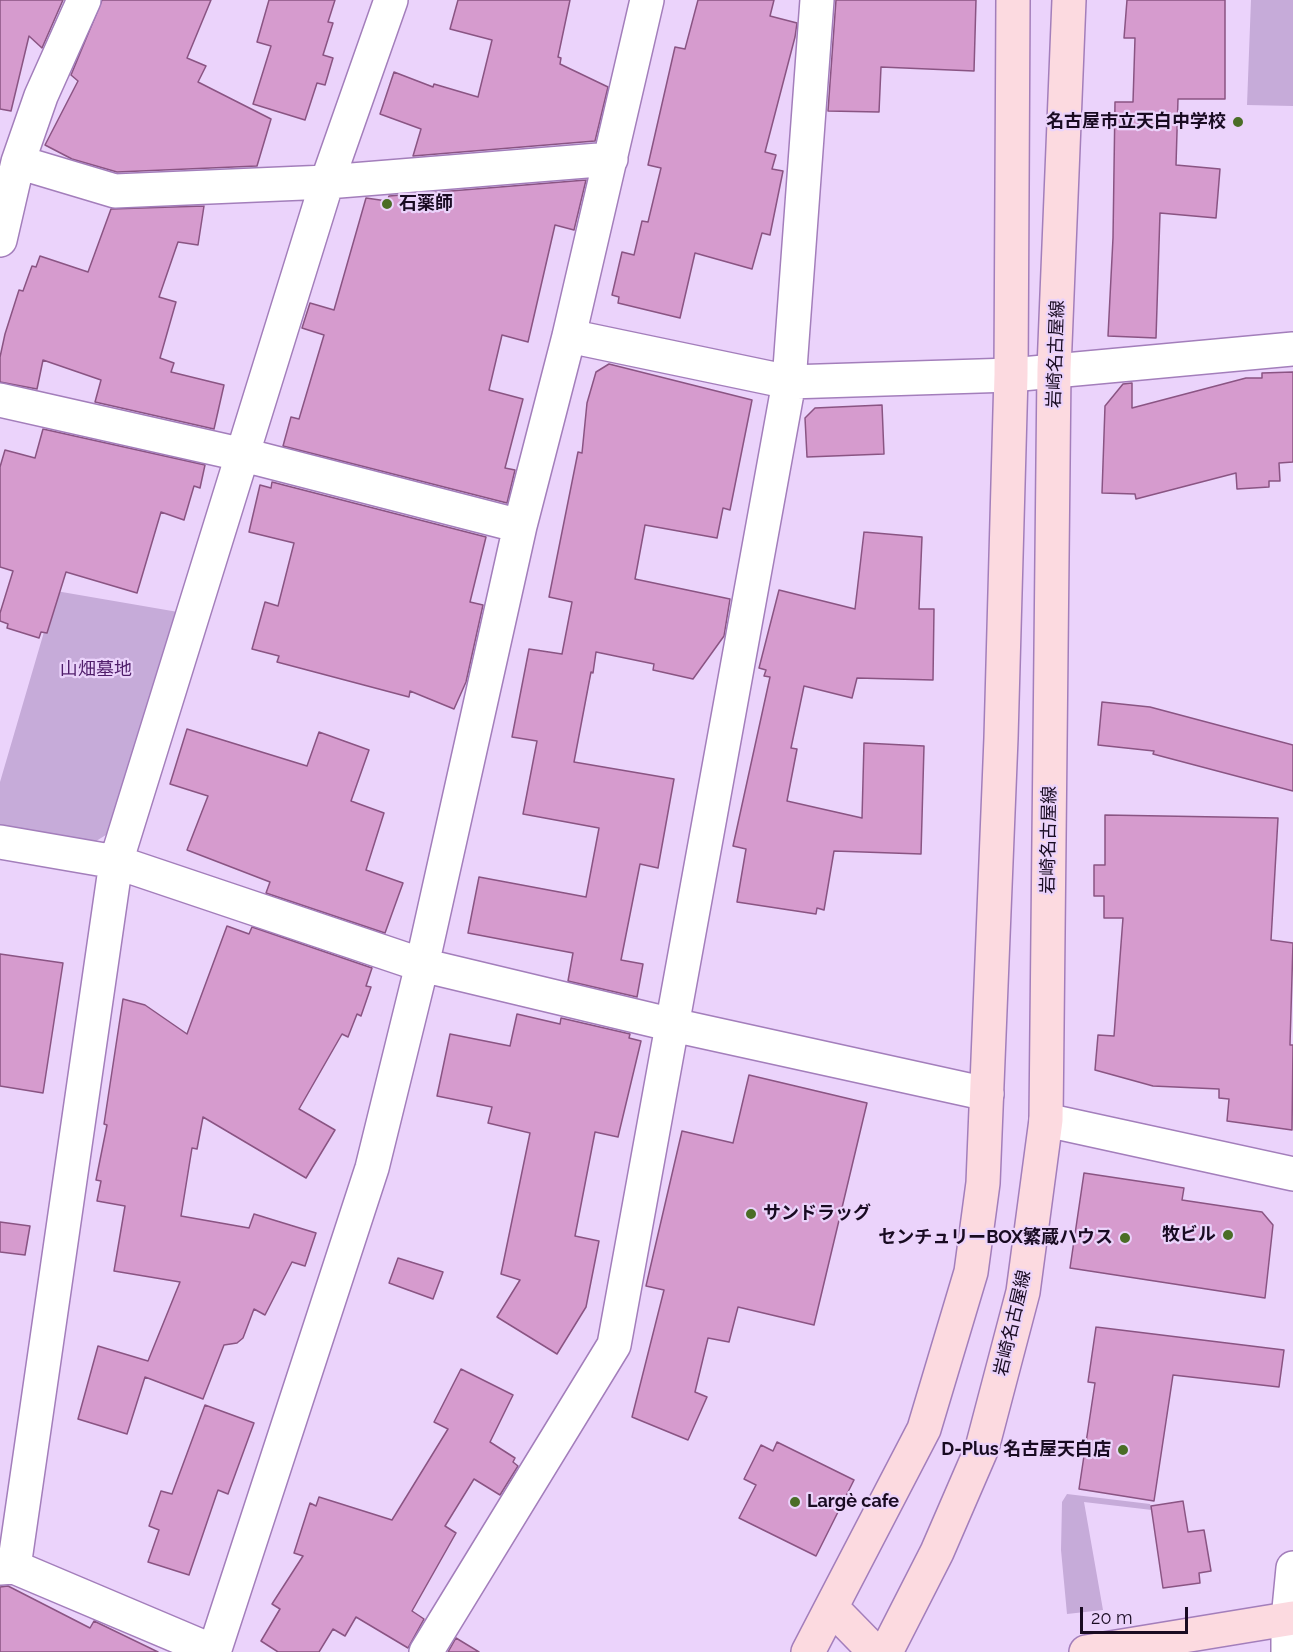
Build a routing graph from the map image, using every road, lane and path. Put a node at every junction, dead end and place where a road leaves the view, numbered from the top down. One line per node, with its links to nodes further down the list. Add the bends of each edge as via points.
1 (84, 0): 8 (street, via 41,96)
2 (391, 0): 9 (street)
3 (647, 0): 7 (street)
4 (817, 0): 15 (street)
5 (1012, 0): 14 (main road)
6 (1070, 0): 13 (main road, 岩崎名古屋線)
7 (611, 159): 9 (street); 11 (street)
8 (18, 162): 9 (street, via 115,191); 10 (street)
9 (327, 182): 17 (street)
10 (0, 240)
11 (569, 336): 15 (street); 18 (street)
12 (1293, 349): 13 (street)
13 (1054, 369): 14 (street); 24 (main road, 岩崎名古屋線)
14 (1011, 375): 15 (street); 23 (main road)
15 (789, 382): 22 (street)
16 (0, 400): 17 (street)
17 (244, 455): 18 (street); 20 (street)
18 (520, 526): 21 (street)
19 (0, 842): 20 (street)
20 (116, 862): 21 (street); 26 (street)
21 (422, 965): 22 (street); 30 (street, via 372,1168)
22 (673, 1025): 23 (street); 31 (street, via 614,1345)
23 (987, 1094): 28 (main road, via 983,1183 971,1272 927,1418)
24 (1046, 1120): 25 (street); 34 (main road, 岩崎名古屋線, via 1023,1292 982,1448 938,1552)
25 (1293, 1174)
26 (7, 1568): 30 (street)
27 (1293, 1568): 29 (street)
28 (832, 1608): 32 (main road); 33 (main road)
29 (1290, 1618): 35 (main road); 36 (street)
30 (214, 1652)
31 (426, 1652)
32 (808, 1652)
33 (875, 1652)
34 (886, 1652)
35 (1086, 1652)
36 (1288, 1652)

